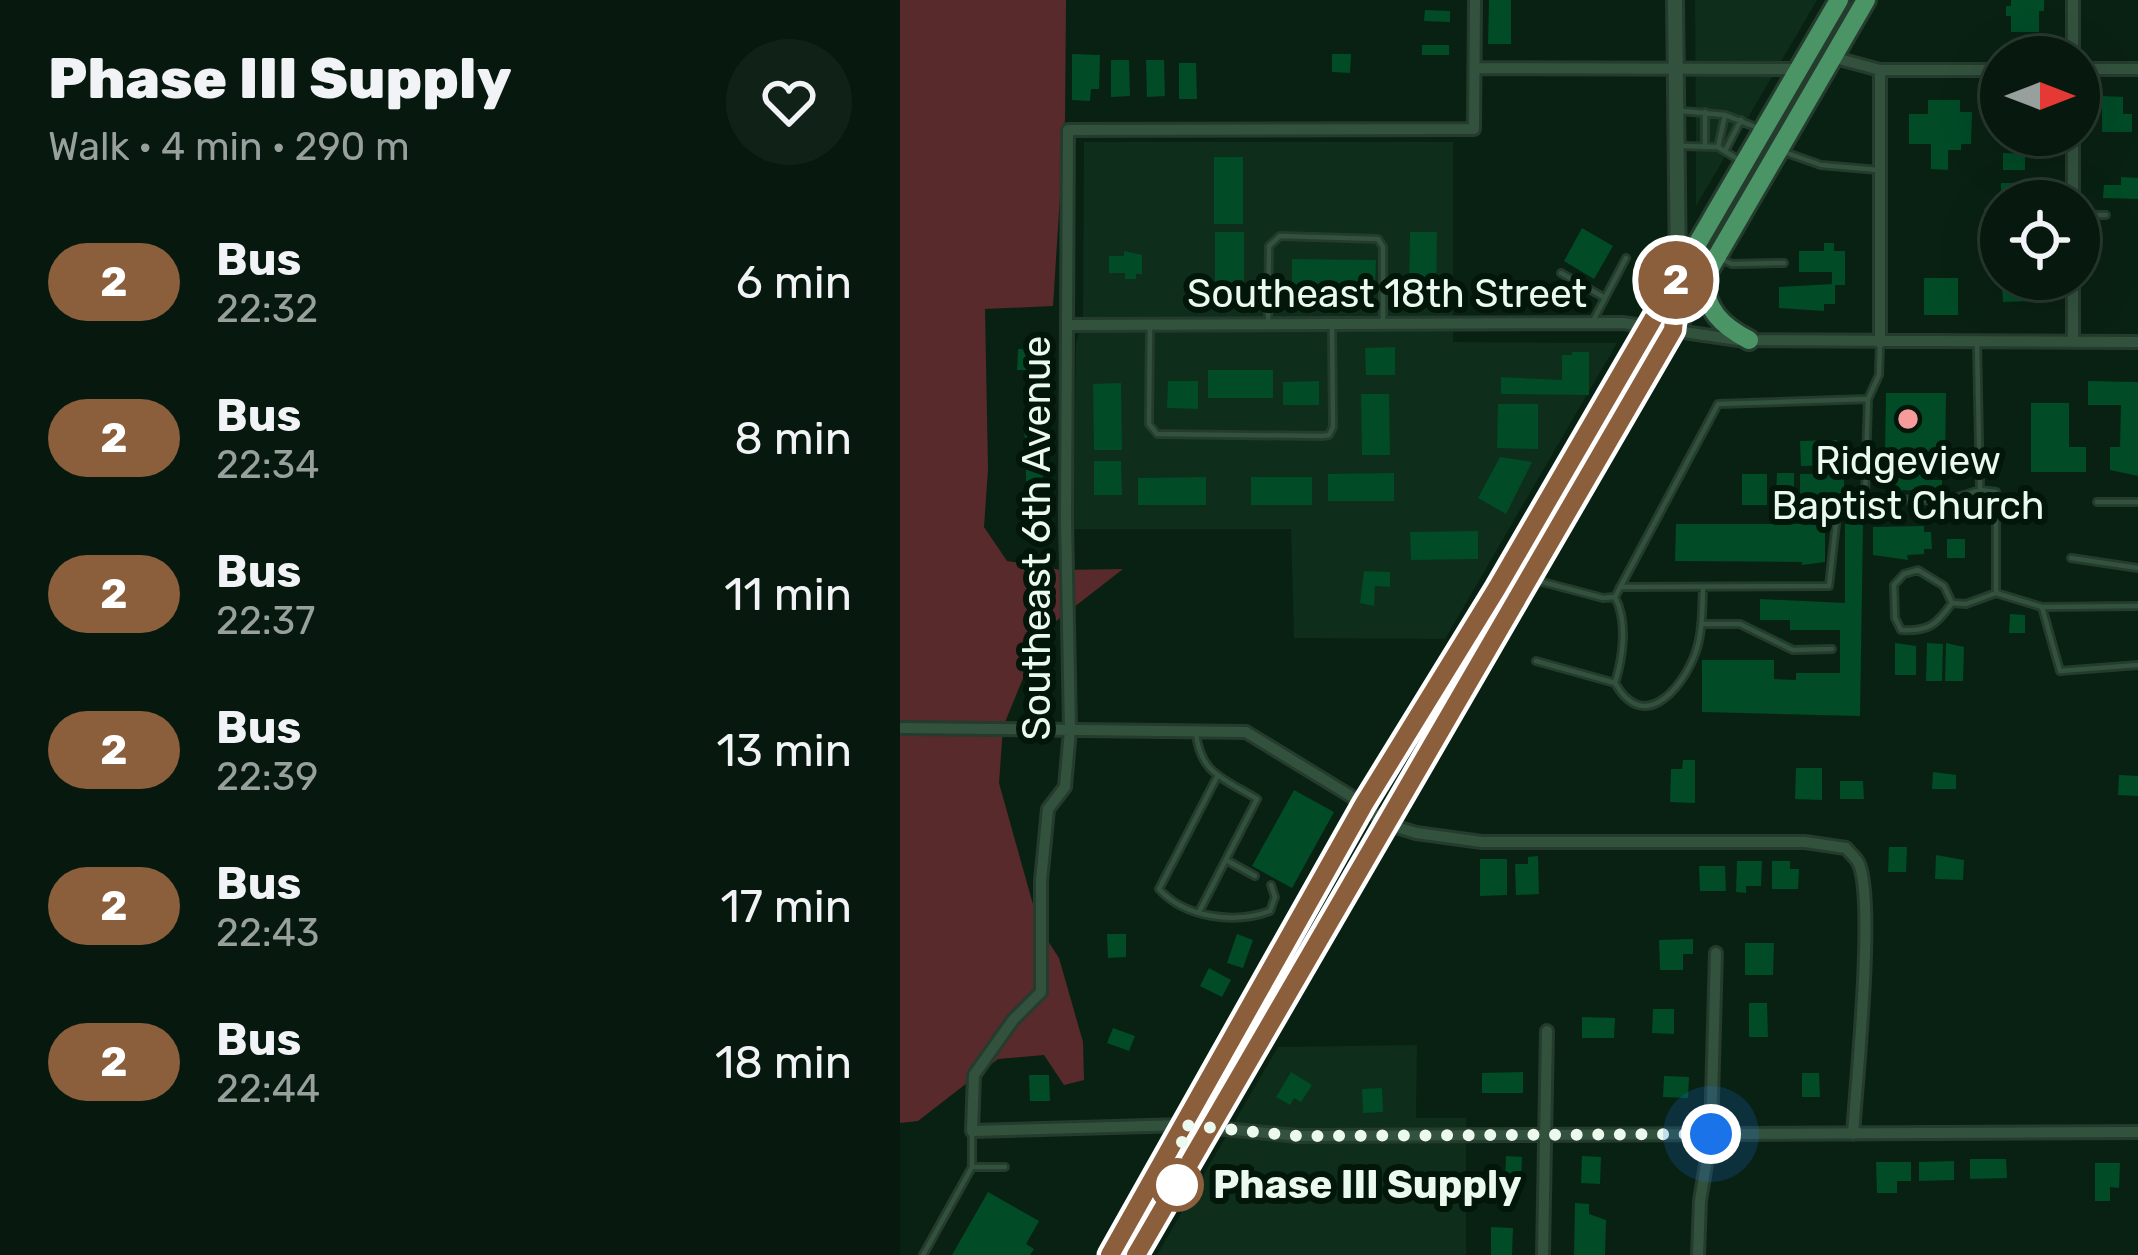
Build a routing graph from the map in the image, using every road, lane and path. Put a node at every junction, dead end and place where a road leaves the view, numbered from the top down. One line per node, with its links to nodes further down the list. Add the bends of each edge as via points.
1 (1475, 0): 8 (street)
2 (1675, 0): 9 (street)
3 (1839, 0): 10 (highway)
4 (1866, 0): 7 (highway)
5 (2073, 0): 6 (street)
6 (2073, 36)
7 (1832, 57): 13 (street); 23 (highway)
8 (1475, 68): 9 (street); 38 (street, Southeast 6th Avenue, via 1474,129 1068,130)
9 (1676, 68): 10 (street); 15 (street)
10 (1799, 69): 19 (highway)
11 (2100, 69): 12 (street)
12 (2138, 69)
13 (1880, 70): 14 (street); 26 (street)
14 (1980, 70)
15 (1676, 111): 16 (lane); 20 (street)
16 (1705, 112): 17 (lane); 21 (lane)
17 (1724, 115): 18 (lane); 22 (lane)
18 (1742, 120): 19 (lane); 24 (lane)
19 (1762, 131): 25 (highway)
20 (1677, 146): 21 (lane); 33 (street)
21 (1705, 147): 22 (lane)
22 (1718, 147): 24 (lane)
23 (1778, 150): 26 (lane, via 1821,165); 29 (highway)
24 (1725, 151): 25 (lane)
25 (1744, 163): 33 (highway)
26 (1880, 170): 48 (street)
27 (2100, 215): 28 (lane)
28 (2106, 215)
29 (1716, 257): 31 (lane); 34 (highway)
30 (1626, 258): 35 (lane)
31 (1784, 263)
32 (1561, 273): 35 (lane)
33 (1678, 276): 43 (highway); 44 (street)
34 (1704, 278): 44 (highway); 45 (highway, via 1710,309)
35 (1605, 298): 37 (lane)
36 (2073, 300): 47 (street)
37 (1592, 324): 42 (street, Southeast 18th Street); 43 (street, Southeast 18th Street)
38 (1067, 325): 39 (street, Southeast 18th Street); 73 (street, Southeast 6th Avenue)
39 (1150, 325): 40 (street, Southeast 18th Street); 41 (lane, via 1149,424 1157,434 1326,436)
40 (1268, 325): 41 (street, Southeast 18th Street); 42 (lane, via 1269,246 1280,236 1378,239)
41 (1332, 325): 42 (street, Southeast 18th Street)
42 (1383, 325)
43 (1650, 326): 44 (street, Southeast 18th Street); 76 (highway)
44 (1673, 330): 45 (street, Southeast 18th Street); 59 (highway)
45 (1749, 340): 48 (street, Southeast 18th Street)
46 (2138, 342): 47 (street, Southeast 18th Street)
47 (2073, 343): 49 (street, Southeast 18th Street)
48 (1880, 344): 49 (street, Southeast 18th Street); 50 (lane, via 1880,375)
49 (1977, 344): 51 (lane)
50 (1868, 399): 52 (lane); 60 (lane, via 1718,404)
51 (1980, 490): 52 (lane, via 1946,501); 55 (lane, via 1996,492)
52 (1865, 498): 61 (lane, via 1837,515 1829,586)
53 (2097, 502): 54 (lane)
54 (2138, 502)
55 (1996, 507)
56 (1996, 521): 62 (lane)
57 (2071, 558): 58 (lane)
58 (2138, 568)
59 (1529, 578): 63 (lane); 77 (highway)
60 (1620, 587): 61 (lane); 63 (lane)
61 (1703, 587): 67 (lane)
62 (1996, 592): 64 (lane); 66 (lane)
63 (1615, 598): 71 (lane, via 1622,612)
64 (1952, 603): 64 (lane, via 1938,624 1901,630 1894,585 1918,570 1944,586)
65 (2138, 606): 66 (lane)
66 (2042, 607): 70 (lane, via 2060,670)
67 (1701, 624): 68 (lane, via 1740,624 1793,650); 71 (lane, via 1695,654 1663,699 1638,706)
68 (1832, 650)
69 (1536, 661): 71 (lane)
70 (2138, 665)
71 (1615, 683)
72 (900, 728): 73 (street)
73 (1070, 730): 74 (street); 86 (street, Southeast 6th Avenue, via 1065,787 1048,809 1041,992 974,1076)
74 (1196, 733): 75 (lane, via 1198,756); 76 (street, via 1246,732)
75 (1218, 775): 78 (lane, via 1257,799); 81 (lane, via 1160,889)
76 (1364, 804): 77 (street); 84 (highway)
77 (1387, 824): 85 (highway); 90 (street, via 1482,842 1805,842 1846,849 1859,863 1864,904)
78 (1226, 860): 79 (lane); 81 (lane)
79 (1255, 876)
80 (1271, 885): 81 (lane, via 1270,910 1254,917)
81 (1199, 912)
82 (1716, 953): 89 (street)
83 (1547, 1031): 88 (street)
84 (1184, 1125): 85 (street); 86 (street); 94 (highway)
85 (1210, 1127): 88 (street, via 1298,1136); 95 (highway)
86 (972, 1131): 91 (lane)
87 (2138, 1132): 90 (street)
88 (1545, 1134): 89 (street); 96 (street)
89 (1711, 1134): 90 (street); 97 (street)
90 (1853, 1134)
91 (973, 1167): 92 (lane); 93 (lane)
92 (1005, 1167)
93 (923, 1255)
94 (1109, 1255)
95 (1136, 1255)
96 (1543, 1255)
97 (1698, 1255)

